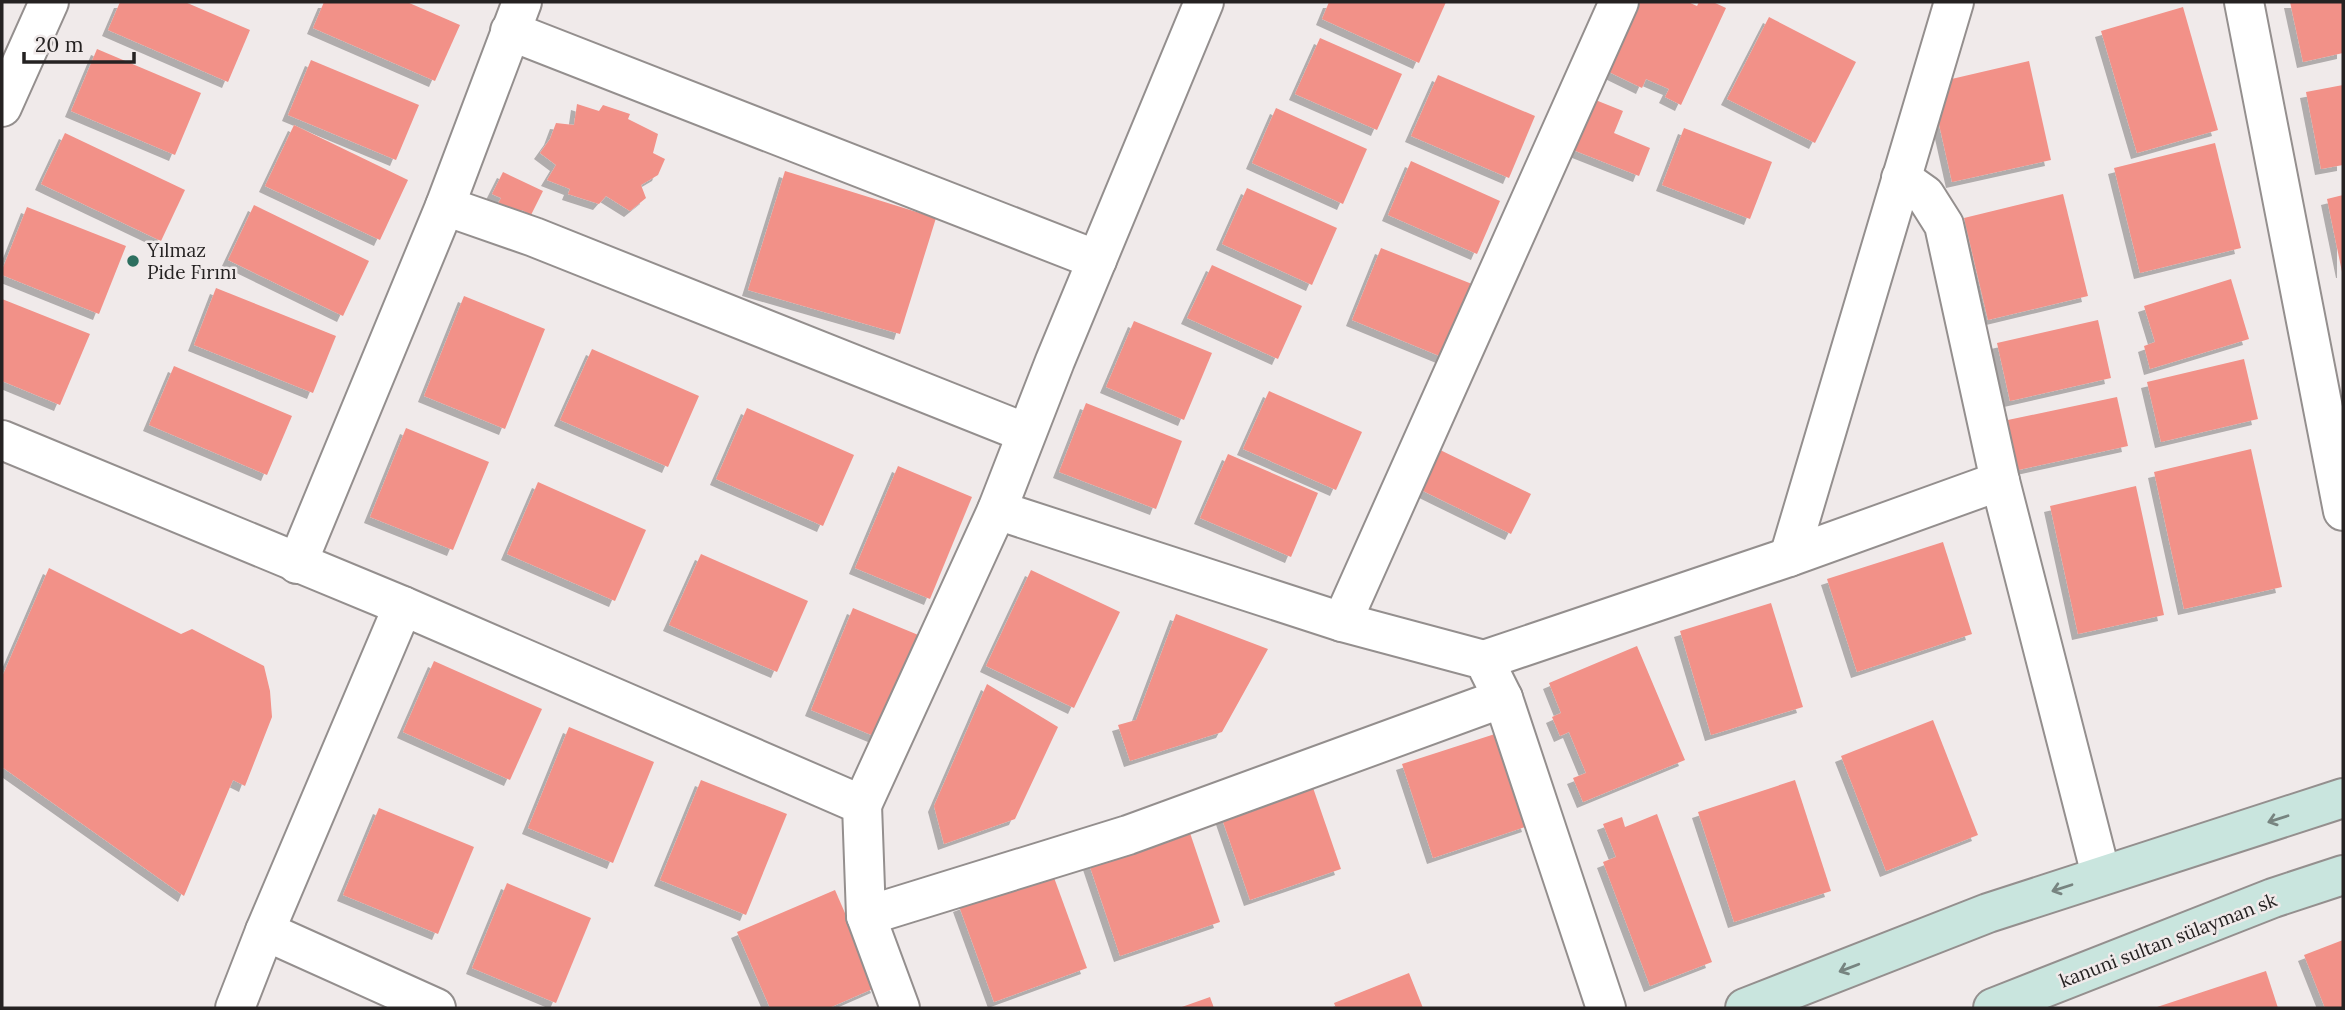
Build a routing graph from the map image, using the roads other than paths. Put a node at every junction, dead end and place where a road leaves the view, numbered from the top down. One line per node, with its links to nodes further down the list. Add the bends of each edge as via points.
1 (49, 2): 7 (street)
2 (1204, 2): 11 (street)
3 (1619, 2): 20 (street)
4 (1954, 2): 9 (street)
5 (2244, 2): 16 (street)
6 (516, 16): 10 (street); 11 (street)
7 (11, 64): 8 (street)
8 (2, 107)
9 (1901, 178): 14 (street, via 1925,195 1944,225); 17 (street)
10 (445, 206): 12 (street, via 547,242); 18 (street)
11 (1097, 260): 12 (street)
12 (1026, 433): 15 (street)
13 (2, 440): 18 (street)
14 (2000, 481): 17 (street); 26 (street)
15 (997, 510): 20 (street); 24 (street)
16 (2343, 511)
17 (1789, 557): 21 (street)
18 (297, 564): 19 (street)
19 (403, 606): 24 (street); 28 (street)
20 (1342, 622): 21 (street)
21 (1485, 660): 22 (street)
22 (1503, 698): 27 (street, via 1128,835); 32 (street)
23 (2343, 798): 26 (main road, one-way to 26)
24 (862, 805): 27 (street)
25 (2343, 875): 34 (main road, kanuni sultan sülayman sk)
26 (2101, 876): 33 (main road, one-way to 33, via 1988,913)
27 (866, 916): 31 (street)
28 (265, 931): 29 (street); 30 (street)
29 (235, 1008)
30 (436, 1008)
31 (900, 1008)
32 (1606, 1008)
33 (1745, 1008)
34 (1993, 1008)

